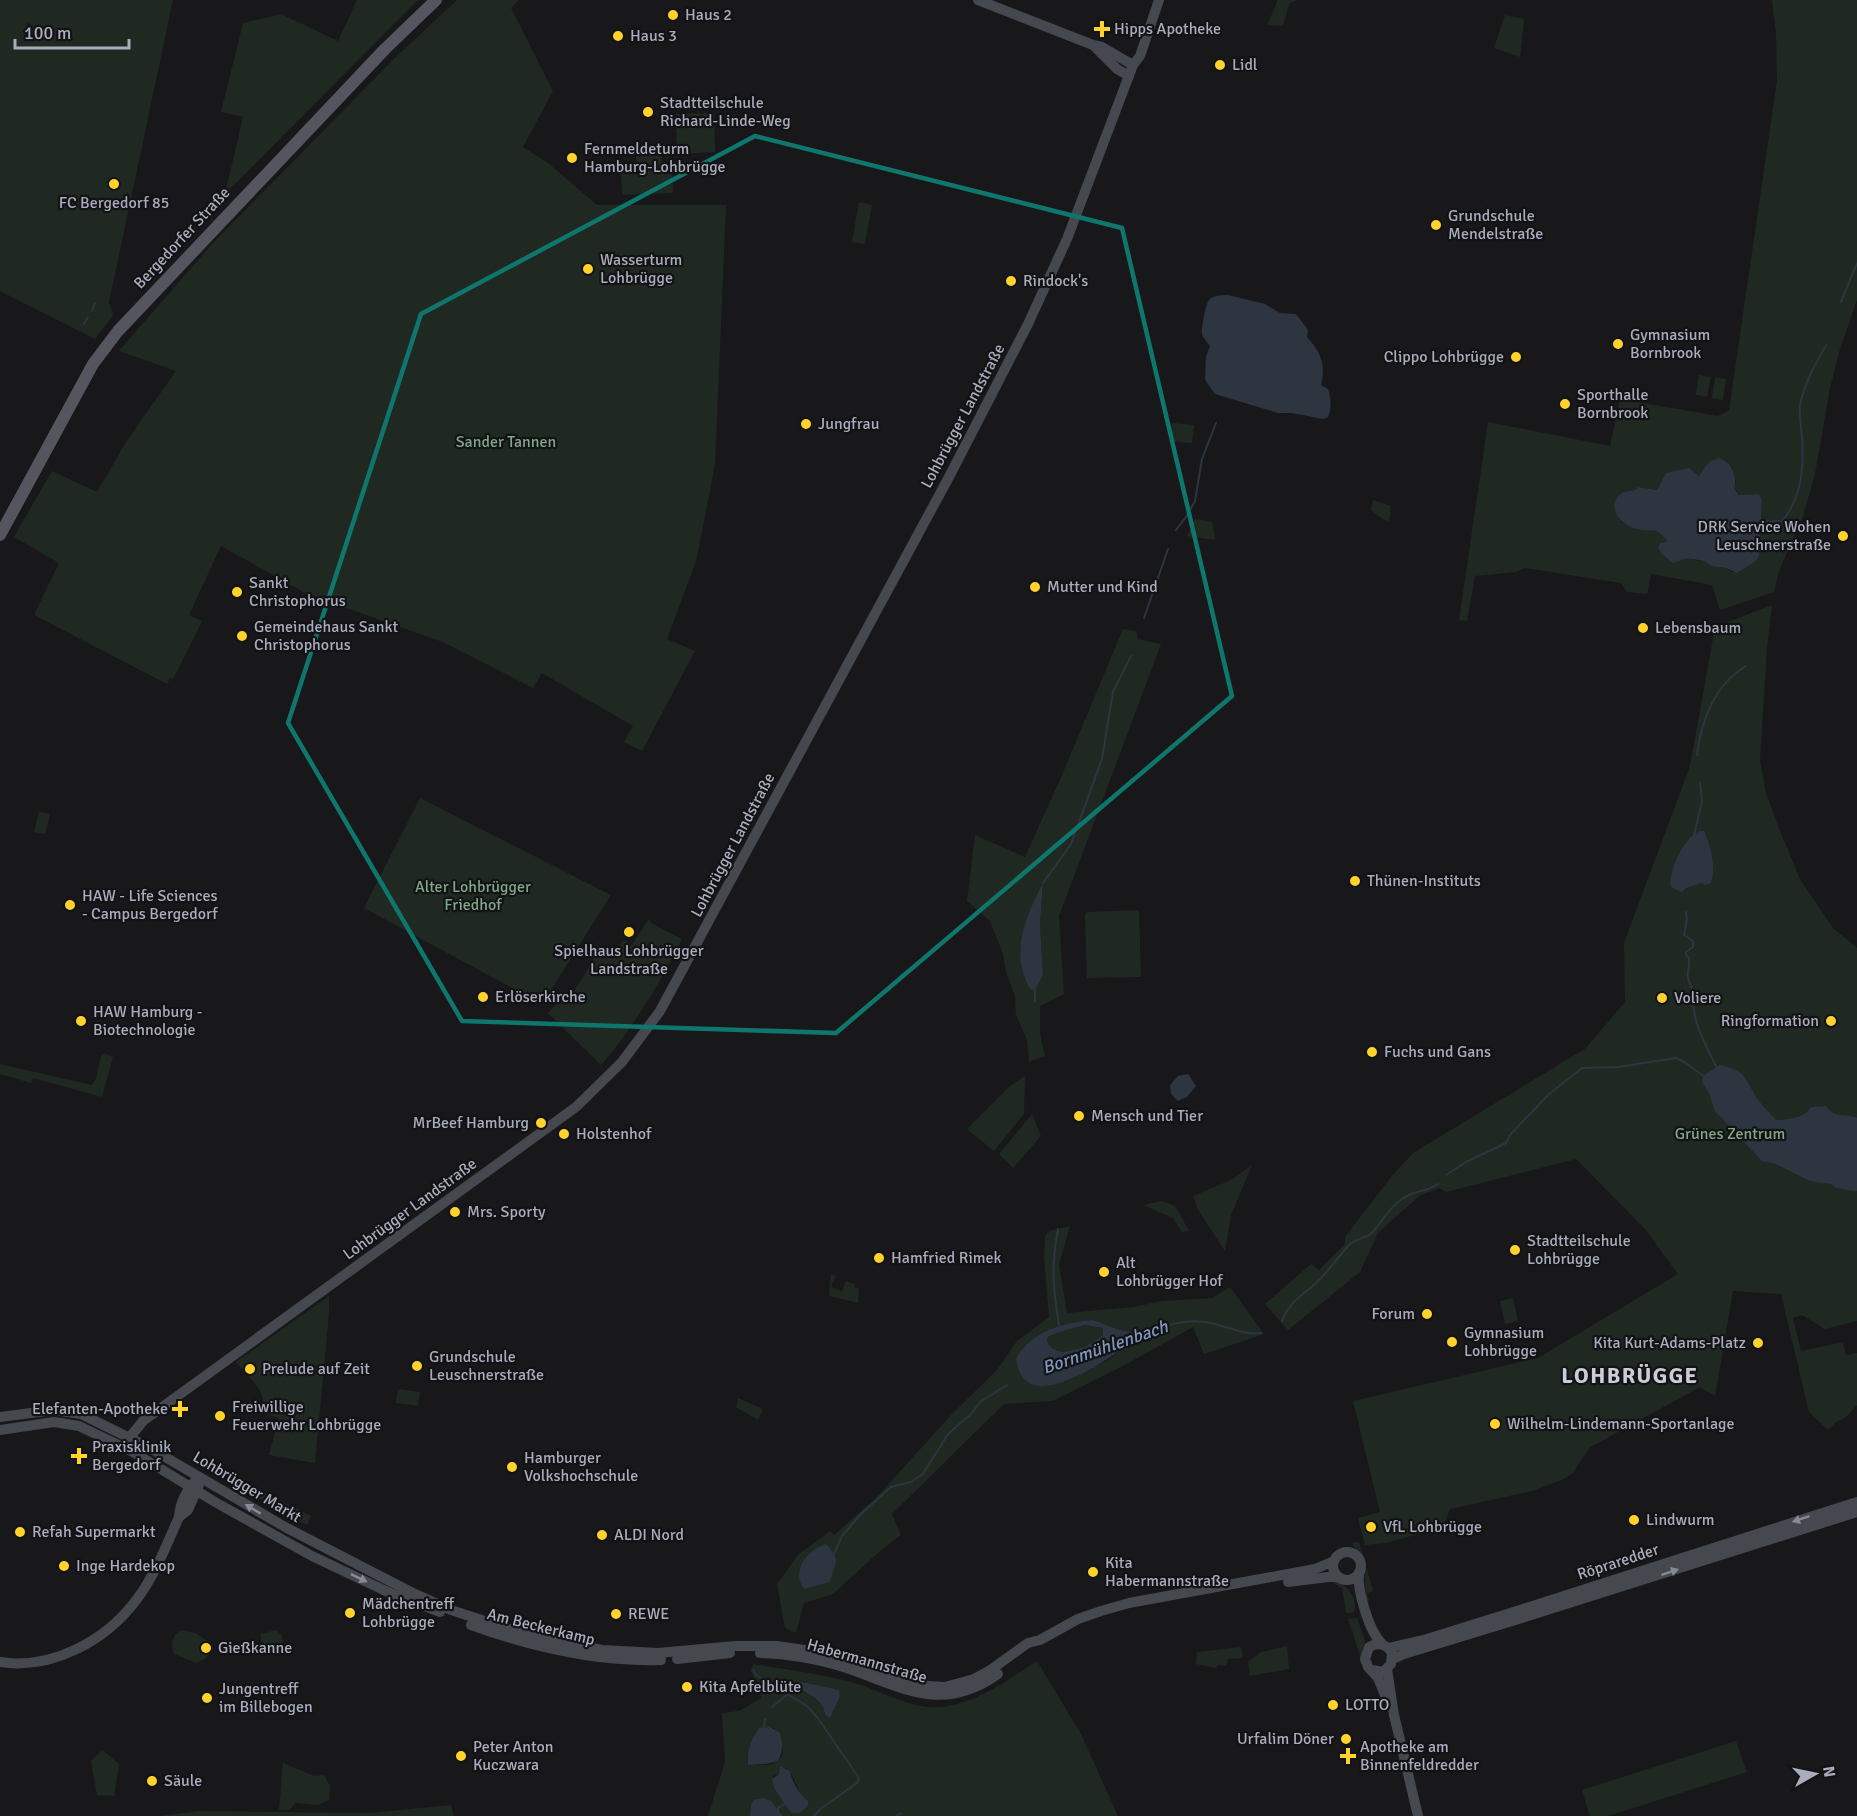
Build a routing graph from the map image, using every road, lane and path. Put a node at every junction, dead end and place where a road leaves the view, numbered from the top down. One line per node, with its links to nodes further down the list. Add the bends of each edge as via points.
1 (436, 0): 5 (main road, Bergedorfer Straße, via 118,331 93,364)
2 (978, 0): 4 (street, via 1093,45 1117,69)
3 (1159, 0): 4 (street, Lohbrügger Landstraße, via 1135,51)
4 (1131, 71): 8 (street, Lohbrügger Landstraße, via 1067,239 1028,324 682,973 632,1050 567,1115 139,1424)
5 (0, 535)
6 (0, 1417): 8 (street, via 67,1411 89,1418)
7 (0, 1430): 8 (street, via 67,1423)
8 (127, 1442): 9 (street, Lohbrügger Markt); 10 (street, Lohbrügger Markt)
9 (200, 1476): 10 (street); 13 (street, Lohbrügger Markt, one-way to 9)
10 (194, 1489): 14 (street, Lohbrügger Markt); 22 (street, via 180,1506 180,1517 142,1592 114,1624 57,1658 31,1663)
11 (1857, 1502): 19 (street, Röpraredder, one-way to 19, via 1427,1639)
12 (1857, 1512): 23 (street, Röpraredder, one-way to 12, via 1404,1654)
13 (318, 1545): 20 (street, Am Beckerkamp, via 451,1610 525,1634 630,1653 735,1646)
14 (312, 1556): 20 (street, Am Beckerkamp, one-way to 20, via 452,1617 554,1649 644,1660)
15 (1334, 1561): 16 (street, via 1342,1554 1352,1554 1360,1563); 17 (street, via 1334,1570); 18 (street, Habermannstraße, via 1315,1569)
16 (1359, 1573): 17 (street, via 1352,1579); 19 (street, via 1375,1635)
17 (1342, 1579): 18 (street, Habermannstraße, via 1300,1580); 21 (street, via 1352,1589 1367,1637)
18 (1101, 1611): 20 (street, Habermannstraße, via 1028,1643 983,1675 945,1687 914,1685 818,1652)
19 (1385, 1646): 21 (street, via 1374,1645); 23 (street)
20 (776, 1650)
21 (1367, 1650): 24 (street, via 1365,1661)
22 (0, 1662)
23 (1390, 1664): 24 (street, via 1380,1672); 25 (street)
24 (1372, 1670): 25 (street)
25 (1394, 1715): 26 (street)
26 (1418, 1816)

